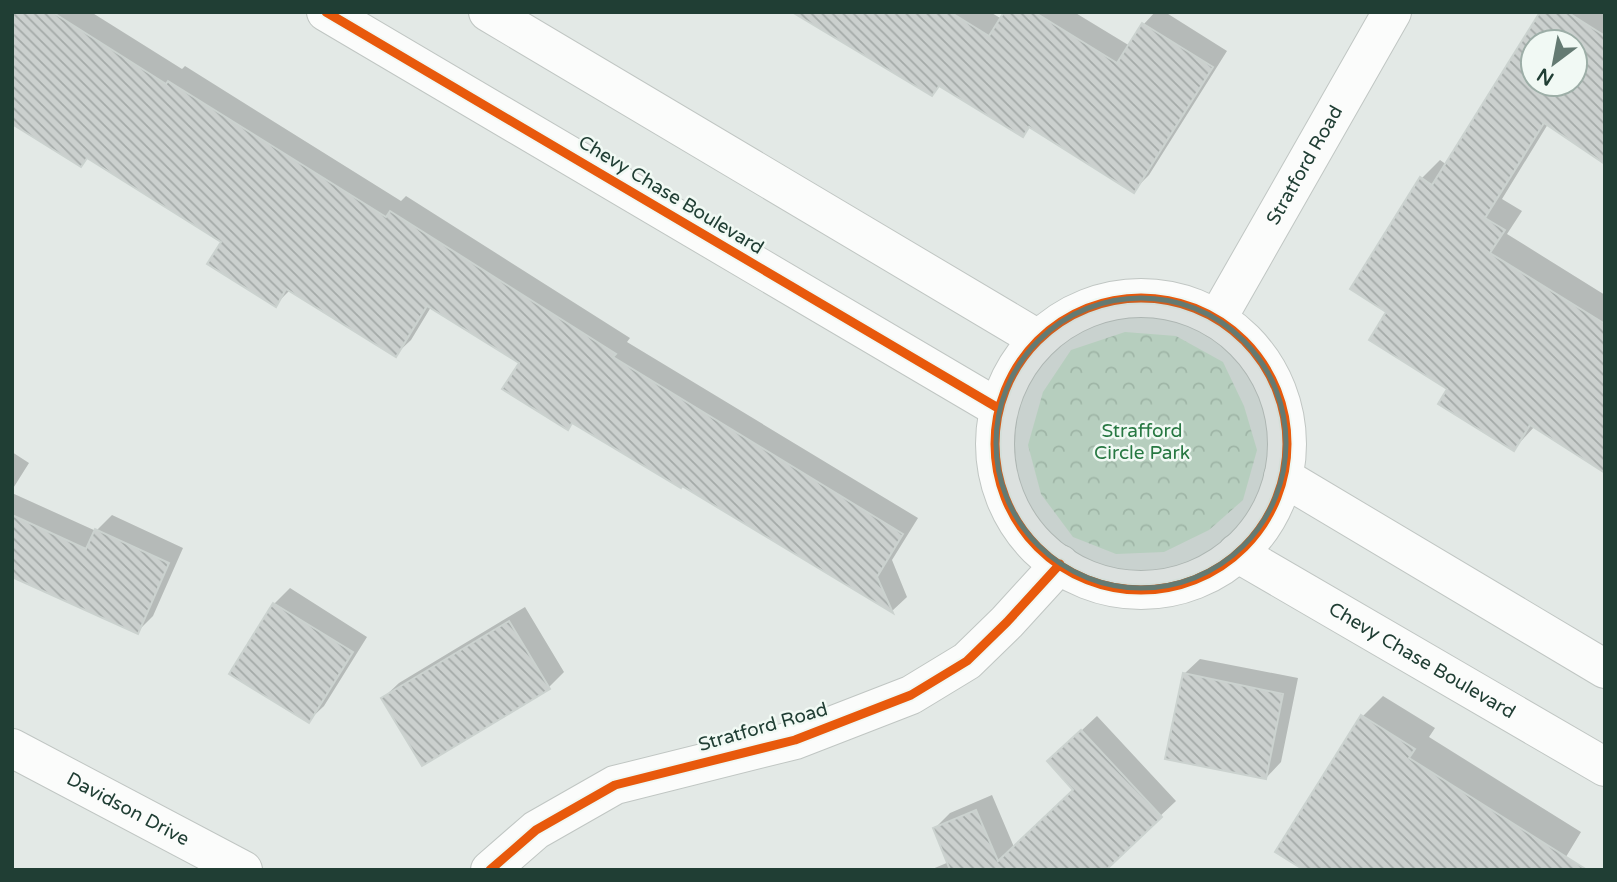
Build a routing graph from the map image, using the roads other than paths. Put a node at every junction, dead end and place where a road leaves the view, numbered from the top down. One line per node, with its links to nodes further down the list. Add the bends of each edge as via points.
1 (326, 12): 6 (street, Chevy Chase Boulevard)
2 (488, 12): 5 (street)
3 (1392, 12): 4 (street, Stratford Road)
4 (1217, 319): 5 (street, via 1182,304 1144,298 1106,302 1070,316); 7 (street, via 1255,352 1279,396 1288,445)
5 (1038, 339): 6 (street, via 1014,370)
6 (998, 408): 9 (street, via 994,446 1000,484 1016,520 1040,550)
7 (1283, 477): 8 (street, via 1261,529); 10 (street)
8 (1237, 554): 9 (street, via 1194,581 1153,591 1111,588); 12 (street, Chevy Chase Boulevard)
9 (1060, 564): 14 (street, Stratford Road, via 967,661 911,695 795,740 615,785 536,830)
10 (1605, 668)
11 (12, 748): 13 (street, Davidson Drive)
12 (1605, 767)
13 (243, 870)
14 (490, 870)

